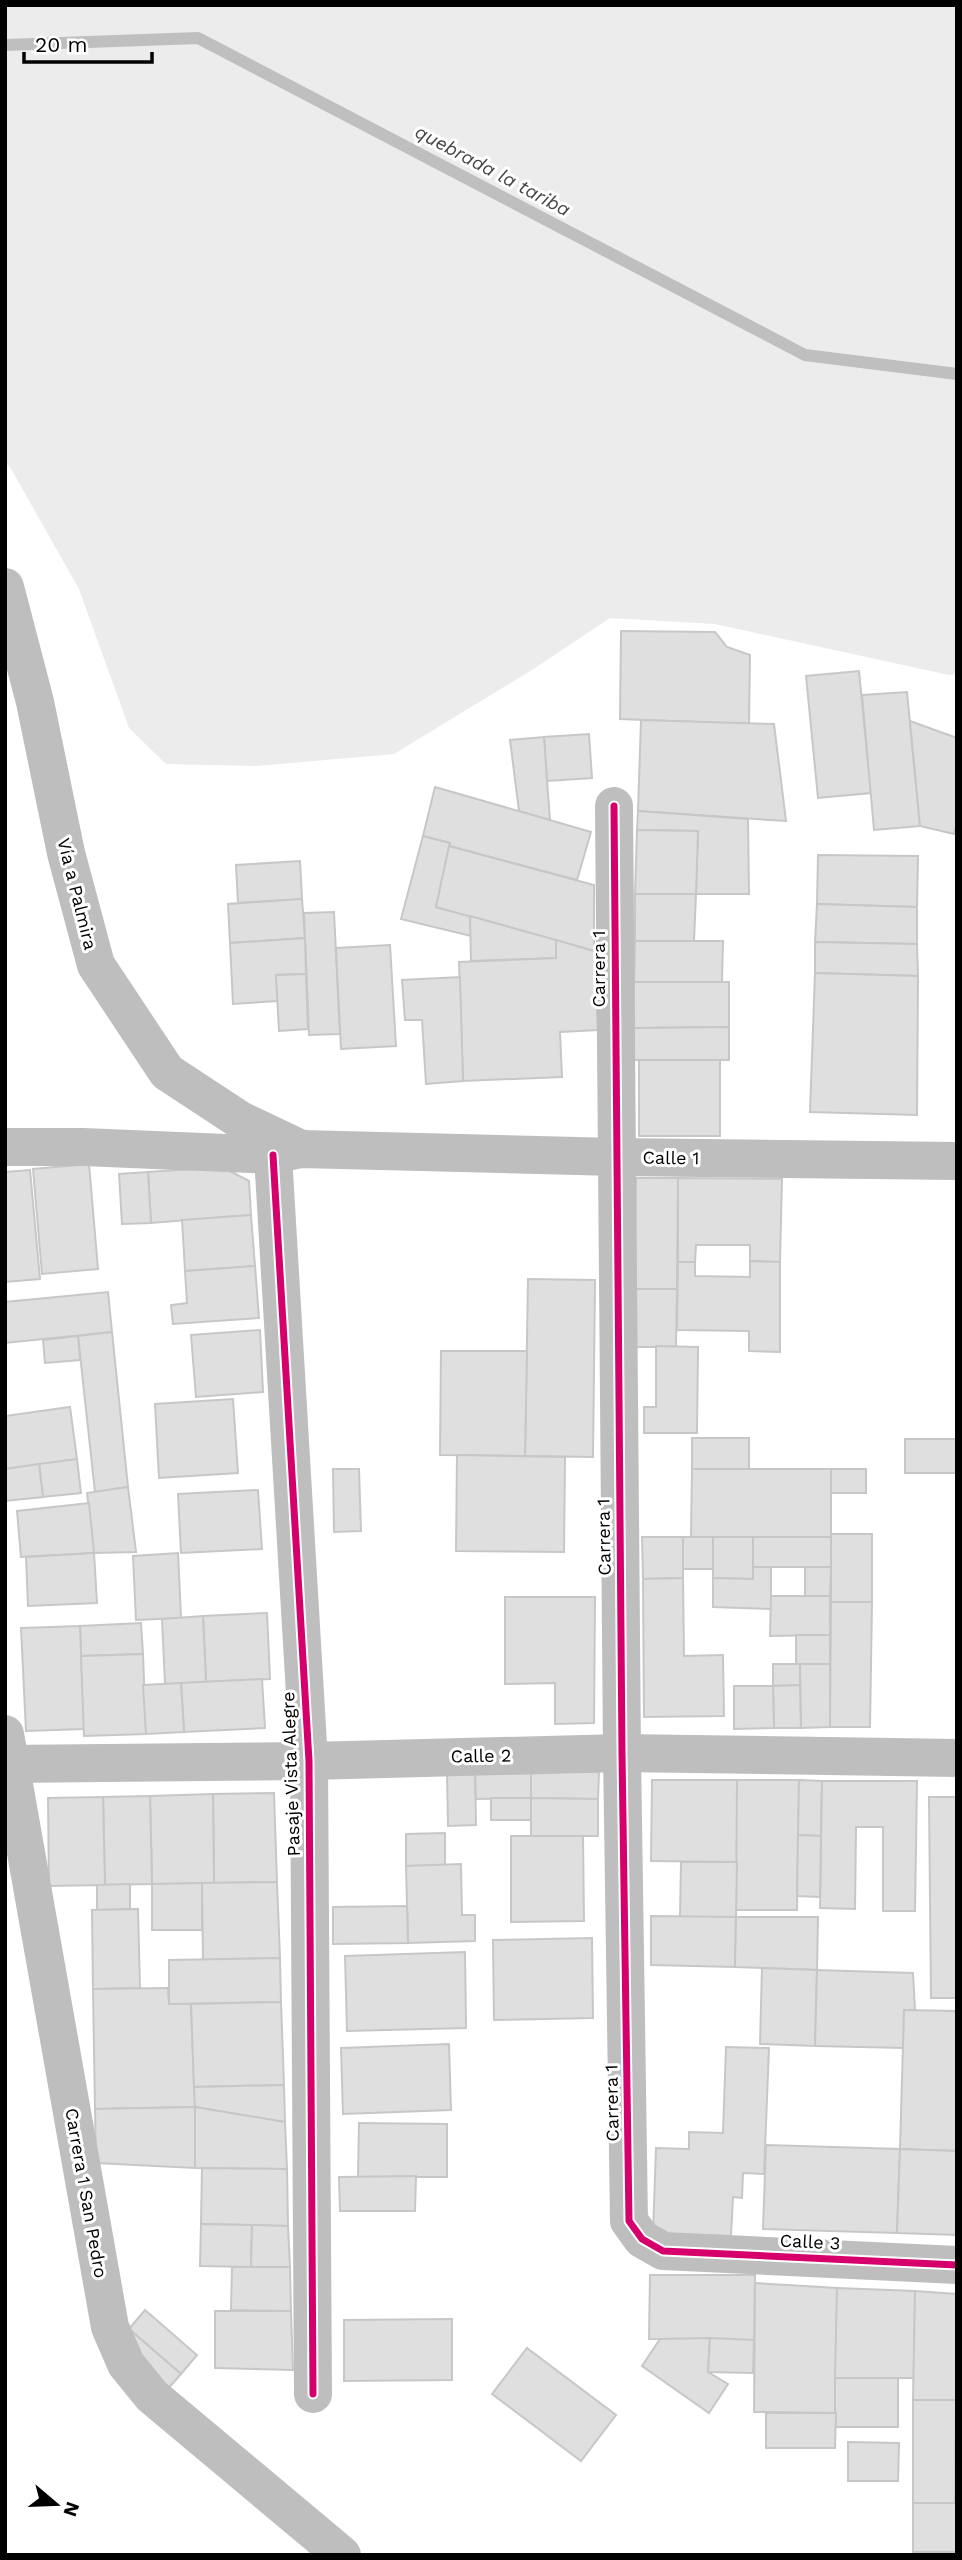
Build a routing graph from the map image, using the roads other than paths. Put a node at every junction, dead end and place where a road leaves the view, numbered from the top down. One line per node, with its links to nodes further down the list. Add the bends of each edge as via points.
1 (5, 587): 4 (street, Vía a Palmira, via 96,965 167,1072)
2 (614, 806): 5 (street, Carrera 1)
3 (5, 1147): 4 (street, Calle 1)
4 (287, 1152): 5 (street, Calle 1); 10 (street, Pasaje Vista Alegre)
5 (616, 1157): 6 (street, Calle 1); 7 (street, Carrera 1)
6 (957, 1161)
7 (622, 1753): 9 (street, Calle 2); 10 (street, Calle 2); 11 (street, Carrera 1, via 629,2221 642,2239)
8 (7, 1754): 10 (street, Calle 2); 14 (street, Carrera 1 San Pedro, via 110,2328 126,2364 152,2396)
9 (957, 1758)
10 (309, 1761): 13 (street, Pasaje Vista Alegre)
11 (663, 2251): 12 (street, Calle 3)
12 (957, 2265)
13 (313, 2394)
14 (342, 2555)

